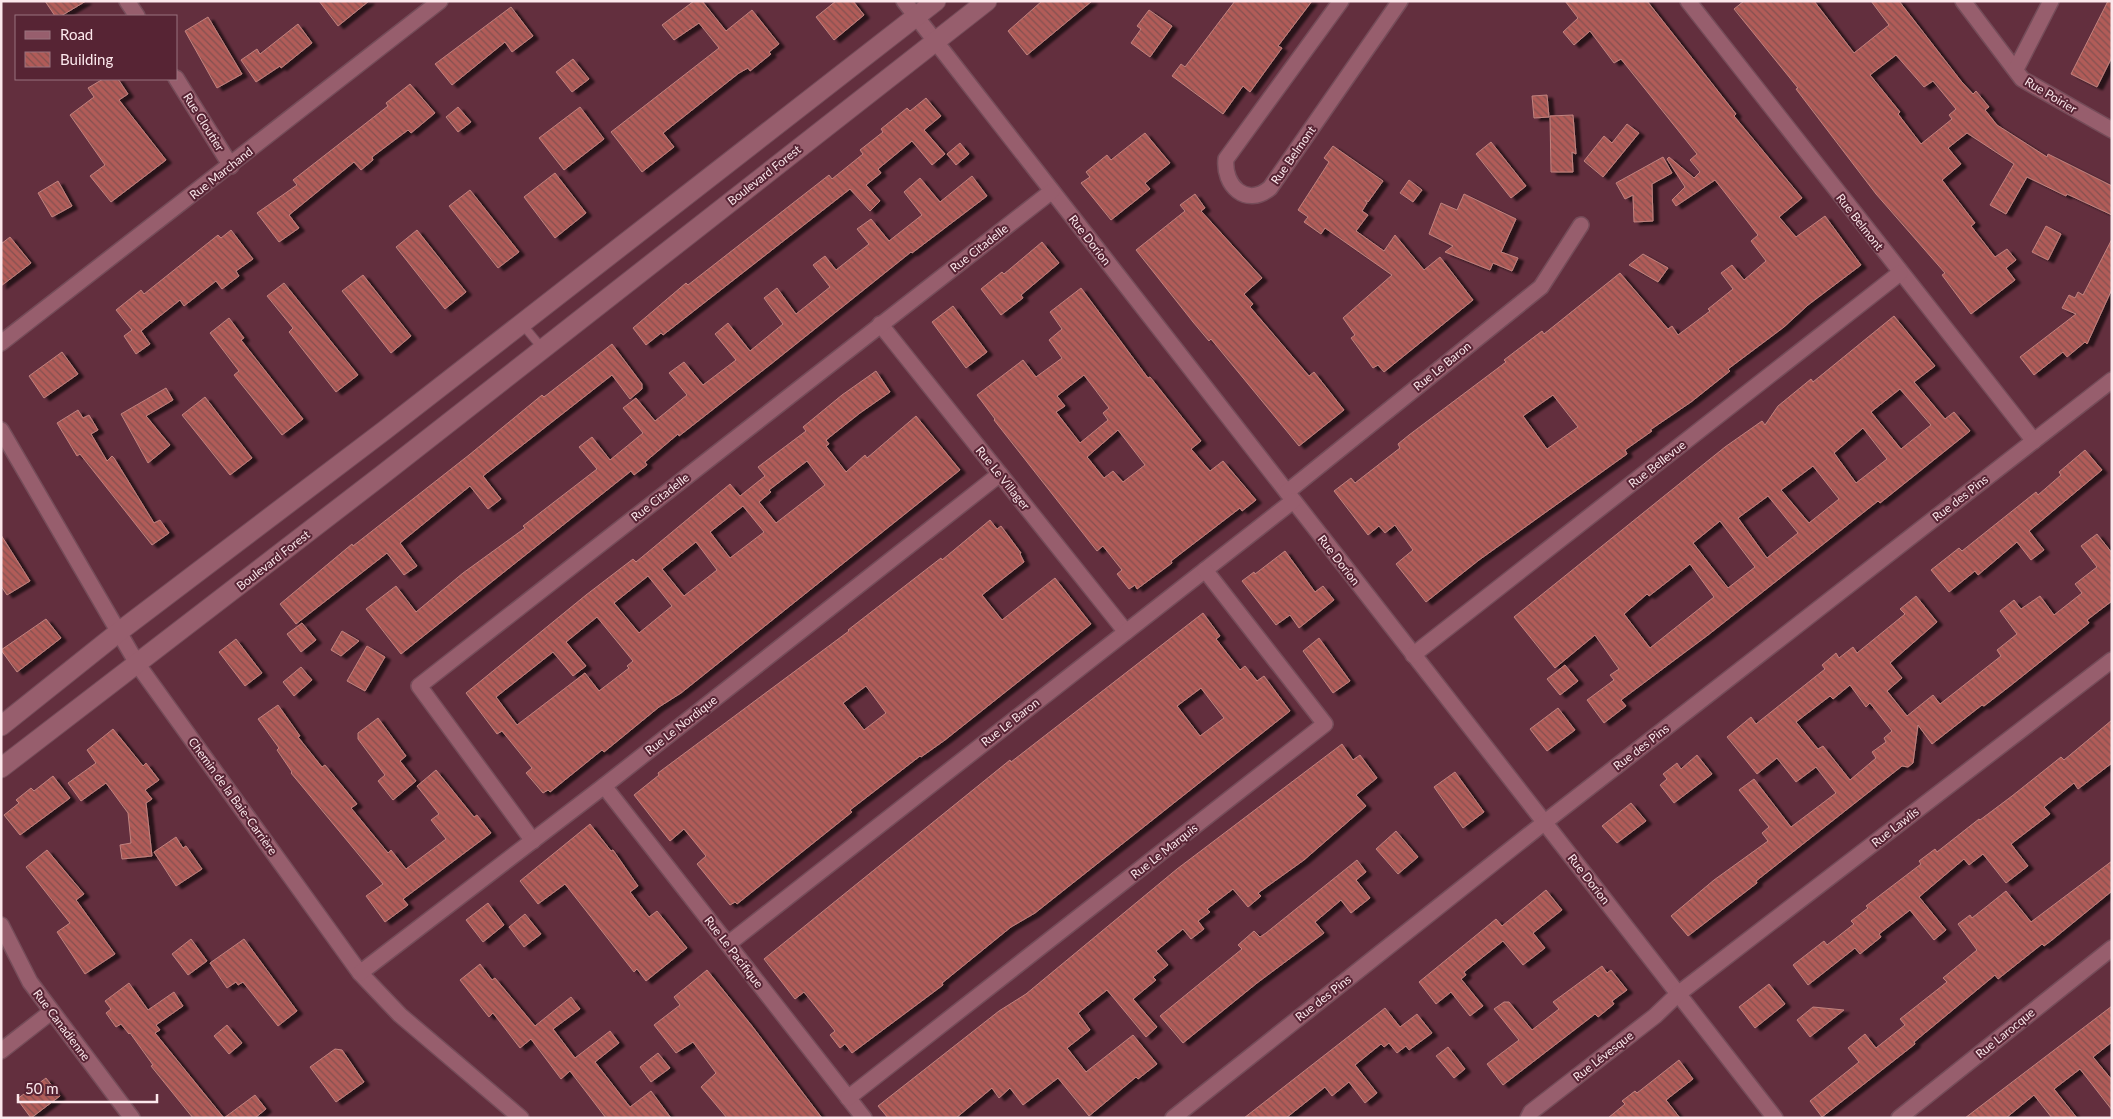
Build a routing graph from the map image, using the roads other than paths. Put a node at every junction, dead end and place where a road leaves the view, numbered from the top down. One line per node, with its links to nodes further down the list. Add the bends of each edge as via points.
1 (127, 1): 11 (street)
2 (440, 1): 17 (street, Rue Marchand)
3 (904, 1): 12 (street, Rue Dorion)
4 (936, 1): 12 (street)
5 (987, 1): 13 (street, Boulevard Forest)
6 (1341, 1): 7 (street, Rue Belmont, via 1226,159 1224,171 1229,182 1246,195 1270,188)
7 (1400, 1)
8 (1688, 1): 20 (street, Rue Belmont)
9 (1963, 1): 14 (street, Rue Poirier)
10 (2051, 1): 14 (street)
11 (136, 15)
12 (916, 17): 13 (street, Rue Dorion); 21 (street)
13 (935, 41): 18 (street, Rue Dorion); 24 (street, Boulevard Forest)
14 (2016, 69): 16 (street, Rue Poirier, via 2022,79)
15 (177, 80): 17 (street, Rue Cloutier)
16 (2112, 130)
17 (231, 166): 23 (street, Rue Marchand)
18 (1052, 190): 22 (street, Rue Citadelle); 29 (street, Rue Dorion)
19 (1581, 225): 29 (street, Rue Le Baron, via 1541,287)
20 (1900, 273): 27 (street, Rue Belmont); 33 (street, Rue Bellevue)
21 (521, 323): 24 (lane); 31 (street)
22 (880, 324): 28 (street, Rue Le Villager); 40 (street, Rue Citadelle, via 419,686)
23 (1, 343)
24 (542, 349): 35 (street, Boulevard Forest)
25 (2112, 380): 27 (street, Rue des Pins)
26 (1, 430): 31 (street, Chemin de la Baie-Carrière)
27 (2034, 441): 39 (street, Rue des Pins)
28 (1000, 474): 32 (street, Rue Le Villager); 38 (street, Rue Le Nordique)
29 (1290, 496): 30 (street, Rue Le Baron); 33 (street, Rue Dorion)
30 (1205, 570): 32 (street, Rue Le Baron); 48 (street, Rue Le Marquis, via 1325,724)
31 (120, 630): 35 (street, Chemin de la Baie-Carrière); 36 (street)
32 (1126, 632): 42 (street, Rue Le Baron)
33 (1414, 654): 39 (street, Rue Dorion)
34 (2112, 660): 45 (street, Rue Lawlis)
35 (138, 665): 37 (street, Boulevard Forest); 44 (street, Chemin de la Baie-Carrière)
36 (1, 726)
37 (1, 768)
38 (604, 786): 40 (street, Rue Le Nordique); 42 (street, Rue Le Pacifique)
39 (1544, 822): 45 (street, Rue Dorion); 52 (street, Rue des Pins)
40 (533, 841): 44 (street, Rue Le Nordique)
41 (1, 926): 46 (street, Rue Canadienne, via 30,982)
42 (728, 944): 48 (street, Rue Le Pacifique)
43 (2112, 948): 55 (street, Rue Larocque)
44 (360, 973): 50 (street, Chemin de la Baie-Carrière, via 400,1015)
45 (1678, 994): 53 (street, Rue Lévesque, via 1655,1016 1531,1112); 54 (street, Rue Dorion)
46 (51, 1012): 47 (street); 49 (street, Rue Canadienne)
47 (1, 1051)
48 (848, 1098): 51 (street, Rue Le Pacifique)
49 (132, 1118)
50 (521, 1118)
51 (864, 1118)
52 (1173, 1118)
53 (1528, 1118)
54 (1775, 1118)
55 (1899, 1118)

